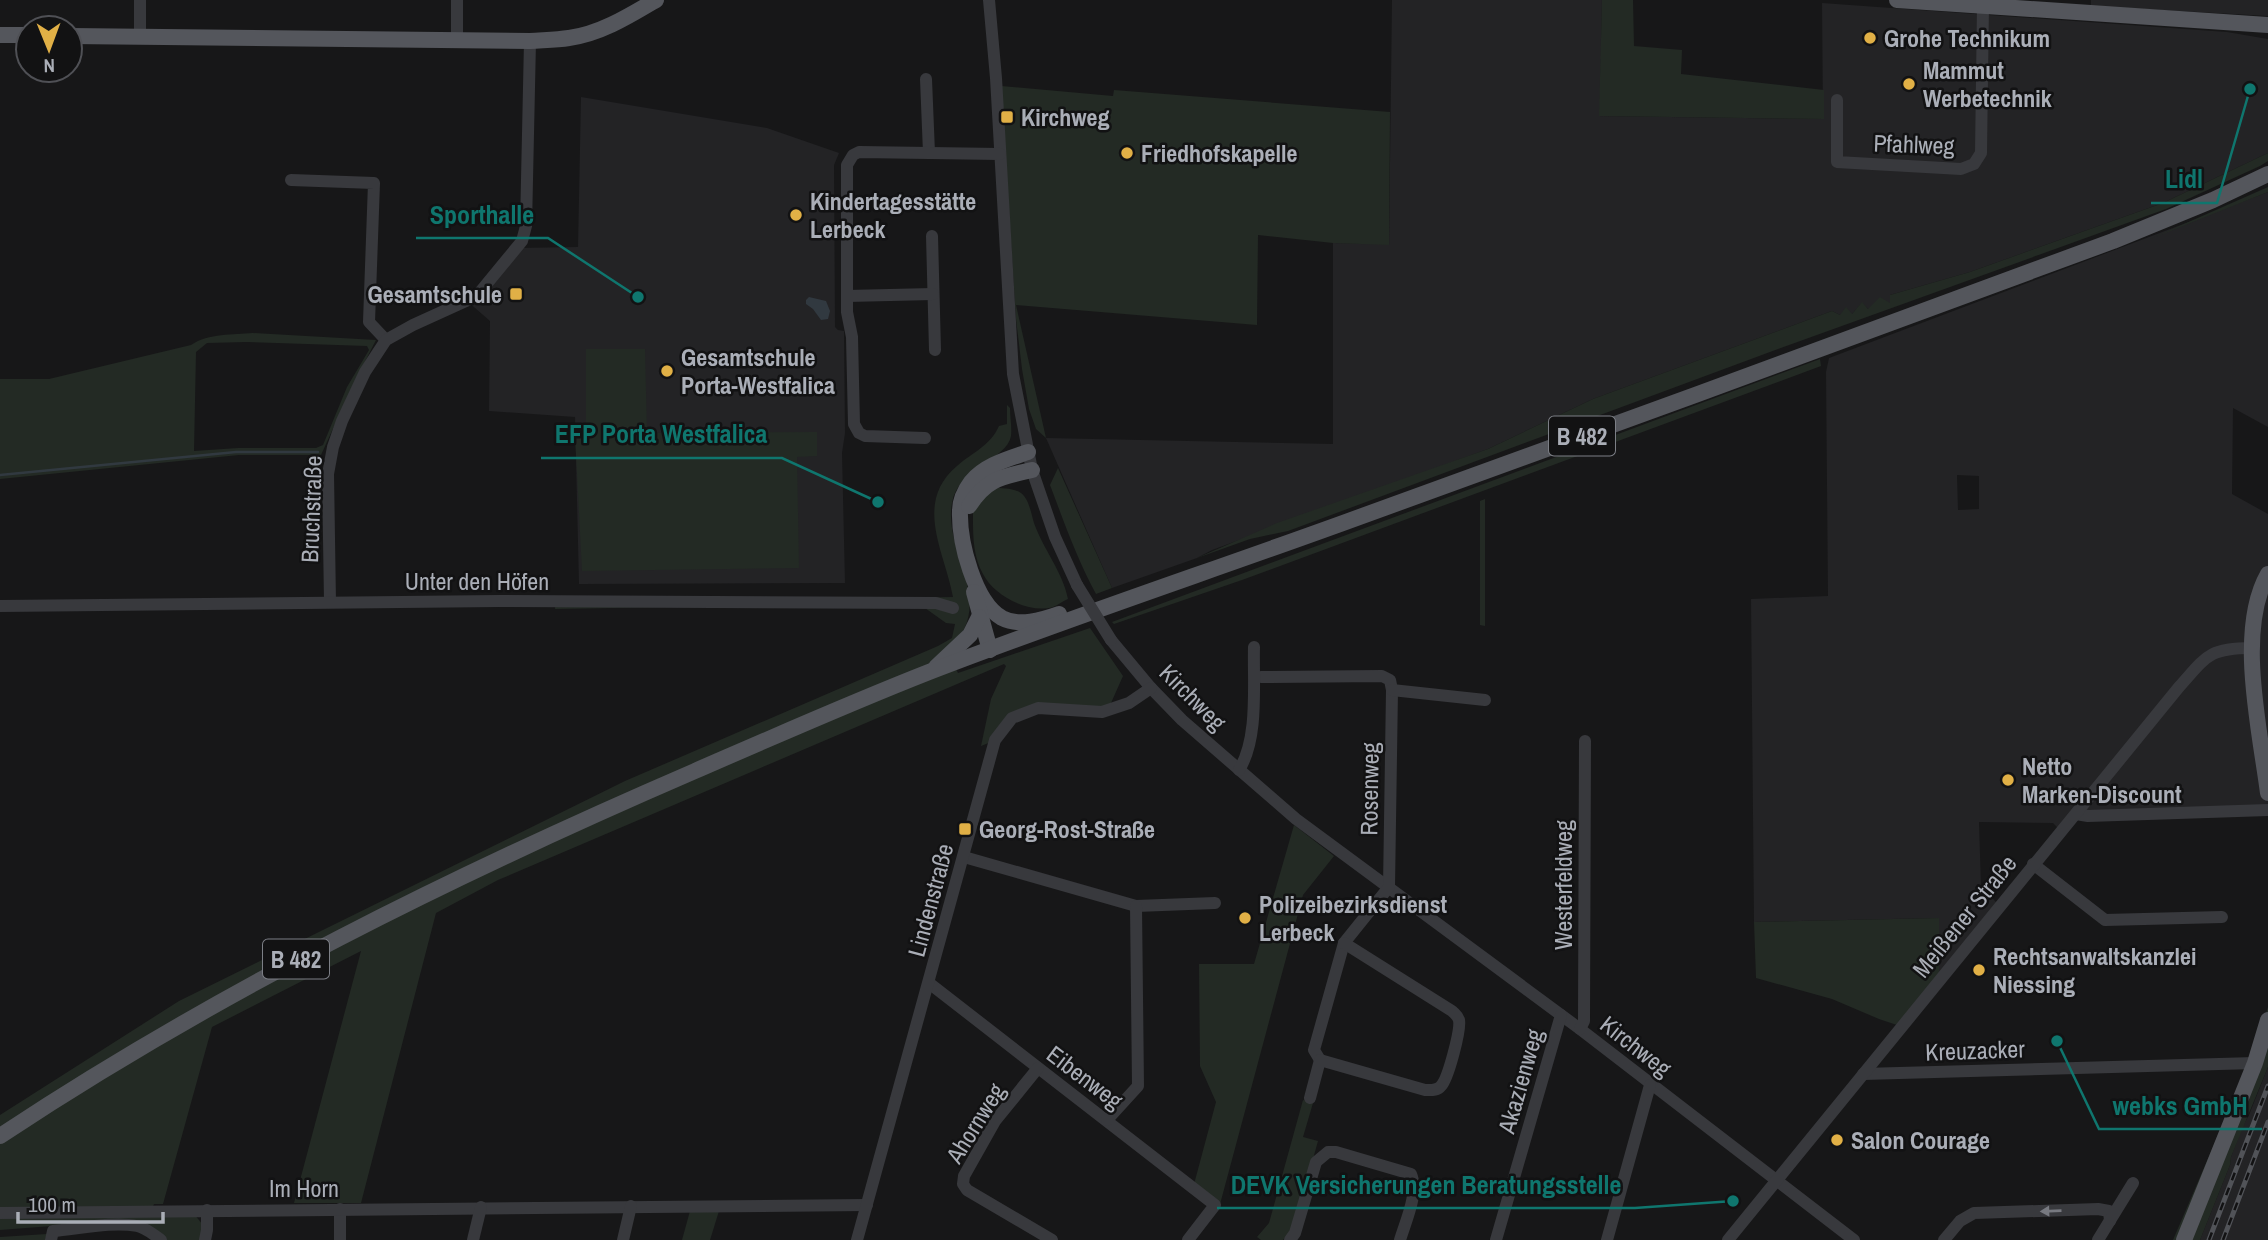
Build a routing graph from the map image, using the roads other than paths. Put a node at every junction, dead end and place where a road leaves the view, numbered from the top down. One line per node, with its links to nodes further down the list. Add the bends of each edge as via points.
1 (140, 0): 9 (street)
2 (457, 0): 10 (street)
3 (656, 0): 11 (main road, via 595,32)
4 (989, 0): 15 (street, Kirchweg)
5 (1897, 0): 6 (main road)
6 (1983, 5): 7 (main road); 13 (street, Pfahlweg, via 1981,153 1974,164 1961,169 1837,162)
7 (2268, 25)
8 (84, 36): 9 (main road)
9 (140, 37): 10 (main road)
10 (457, 40): 11 (main road)
11 (530, 41): 21 (street, Bruchstraße, via 522,241 480,292)
12 (926, 79): 14 (street)
13 (1837, 100)
14 (929, 153): 15 (street); 20 (street, via 859,152 847,165)
15 (1000, 154): 24 (street, Kirchweg, via 1013,374)
16 (2268, 174): 31 (main road, B 482, via 2113,241)
17 (291, 180): 21 (street, via 374,183 369,322)
18 (932, 236): 19 (street)
19 (933, 294): 20 (street); 22 (street)
20 (848, 296): 23 (street, via 854,424 865,436)
21 (386, 340): 28 (street, Bruchstraße, via 365,372 333,447 328,474)
22 (935, 350)
23 (925, 438)
24 (1028, 453): 25 (street, Kirchweg); 26 (main road, via 987,468 972,481 963,496)
25 (1032, 470): 26 (main road, via 979,490); 38 (street, Kirchweg, bridge, via 1077,584 1111,640)
26 (961, 524): 32 (main road)
27 (2268, 574): 35 (main road, via 2254,610)
28 (330, 602): 29 (street, Unter den Höfen); 30 (street, Unter den Höfen, via 936,603)
29 (0, 606)
30 (953, 608)
31 (1100, 609): 32 (main road, via 1027,622); 33 (main road, B 482)
32 (982, 611): 33 (main road); 36 (main road, via 970,635)
33 (996, 647): 36 (main road, B 482)
34 (1254, 647): 42 (street, via 1253,713)
35 (2251, 648): 43 (main road); 45 (street, Meißener Straße, via 2227,648 2207,656)
36 (932, 671): 64 (main road, B 482, via 619,804 418,897 187,1020)
37 (1261, 677): 39 (street, via 1382,676 1390,680)
38 (1151, 688): 42 (street, Kirchweg); 46 (street, Lindenstraße, via 1129,703 1102,712 1038,709 1012,718 995,740)
39 (1392, 691): 40 (street); 48 (street, Rosenweg)
40 (1485, 700)
41 (1585, 741): 56 (street, Westerfeldweg, via 1584,1021)
42 (1239, 770): 48 (street, Kirchweg)
43 (2268, 793)
44 (2268, 810): 45 (street)
45 (2076, 814): 47 (street, Meißener Straße)
46 (964, 857): 50 (street); 53 (street, Lindenstraße)
47 (2033, 864): 51 (street, via 2105,920); 60 (street, Meißener Straße)
48 (1389, 887): 52 (street); 54 (street, Kirchweg)
49 (1215, 903): 50 (street)
50 (1136, 906): 63 (street, via 1138,1086)
51 (2222, 917)
52 (1344, 943): 57 (street, via 1314,1050); 57 (street, via 1452,1011 1459,1021 1458,1030 1446,1079 1435,1090)
53 (929, 983): 59 (street, Eibenweg); 67 (street, Lindenstraße)
54 (1561, 1015): 56 (street, Kirchweg); 85 (street, Akazienweg)
55 (2268, 1020): 58 (main road)
56 (1580, 1029): 61 (street, Kirchweg)
57 (1320, 1060): 62 (street)
58 (2255, 1063): 60 (street, Kreuzacker); 91 (main road)
59 (1038, 1068): 63 (street, Eibenweg); 81 (street, Ahornweg, via 995,1121 963,1184 967,1191)
60 (1863, 1074): 65 (street, Meißener Straße)
61 (1650, 1085): 65 (street, Kirchweg); 86 (street)
62 (1310, 1098)
63 (1107, 1120): 82 (street, Eibenweg, via 1215,1205)
64 (0, 1136)
65 (1776, 1180): 87 (street, Meißener Straße); 88 (street, Kirchweg)
66 (2133, 1183): 73 (street)
67 (867, 1205): 68 (street, Im Horn); 80 (street, Lindenstraße)
68 (631, 1206): 69 (street, Im Horn); 79 (street)
69 (481, 1207): 70 (street, Im Horn); 78 (street)
70 (340, 1209): 71 (street, Im Horn); 77 (street)
71 (207, 1210): 72 (street, Im Horn); 76 (street)
72 (0, 1213)
73 (2110, 1221): 89 (street, one-way to 89, via 2111,1214 2104,1210 1973,1213); 90 (street)
74 (51, 1240): 75 (street, via 53,1231 135,1226)
75 (160, 1240)
76 (205, 1240)
77 (340, 1240)
78 (473, 1240)
79 (623, 1240)
80 (857, 1240)
81 (1052, 1240)
82 (1188, 1240)
83 (1290, 1240): 84 (street, via 1316,1162 1328,1152 1411,1174 1414,1190)
84 (1401, 1240)
85 (1496, 1240)
86 (1607, 1240)
87 (1728, 1240)
88 (1854, 1240)
89 (1944, 1240)
90 (2098, 1240)
91 (2184, 1240)

